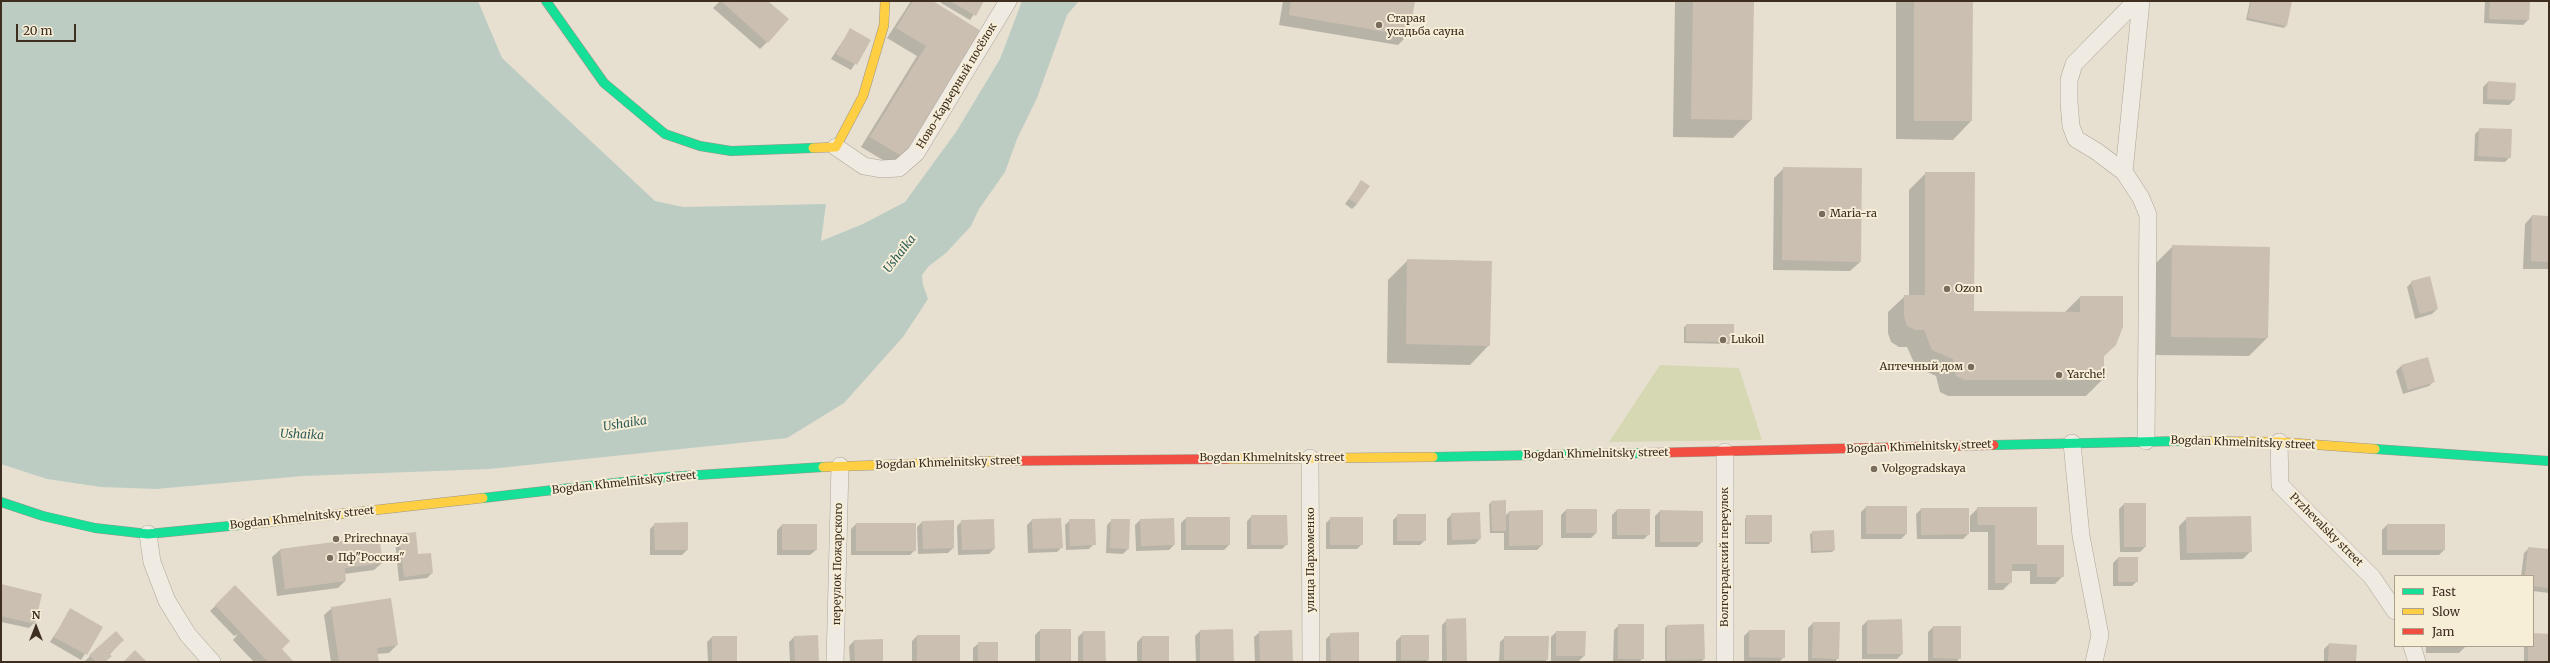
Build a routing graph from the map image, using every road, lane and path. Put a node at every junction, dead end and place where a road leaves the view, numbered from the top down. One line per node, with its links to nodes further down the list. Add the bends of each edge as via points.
1 (546, 1): 6 (street, via 604,83 666,134 700,146 731,151)
2 (885, 1): 6 (street, via 884,25 863,96)
3 (1008, 1): 6 (street, Ново-Карьерный посёлок, via 916,153 899,168 881,169 864,166)
4 (2136, 1): 7 (street, via 2074,64 2068,102 2071,126 2076,140 2096,150)
5 (2140, 1): 7 (street)
6 (836, 147)
7 (2124, 172): 8 (street, via 2141,198 2148,215)
8 (2146, 441): 9 (street, Bogdan Khmelnitsky street); 10 (street, Bogdan Khmelnitsky street)
9 (2279, 442): 13 (street, Bogdan Khmelnitsky street); 17 (street, Przhevalsky street, via 2280,485 2372,577)
10 (2072, 443): 11 (street, Bogdan Khmelnitsky street); 23 (street, via 2081,536 2100,635)
11 (1725, 452): 12 (street, Bogdan Khmelnitsky street); 22 (street, Волгоградский переулок)
12 (1310, 458): 14 (street, Bogdan Khmelnitsky street, via 1065,459); 21 (street, улица Пархоменко)
13 (2549, 461)
14 (840, 466): 16 (street, Bogdan Khmelnitsky street, via 667,477); 20 (street, переулок Пожарского)
15 (1, 502): 16 (street, Bogdan Khmelnitsky street, via 43,516 95,528)
16 (148, 534): 19 (street, via 152,562 167,601 188,635)
17 (2394, 610)
18 (2412, 647): 24 (street)
19 (212, 662)
20 (835, 662)
21 (1312, 662)
22 (1725, 662)
23 (2094, 662)
24 (2417, 662)

